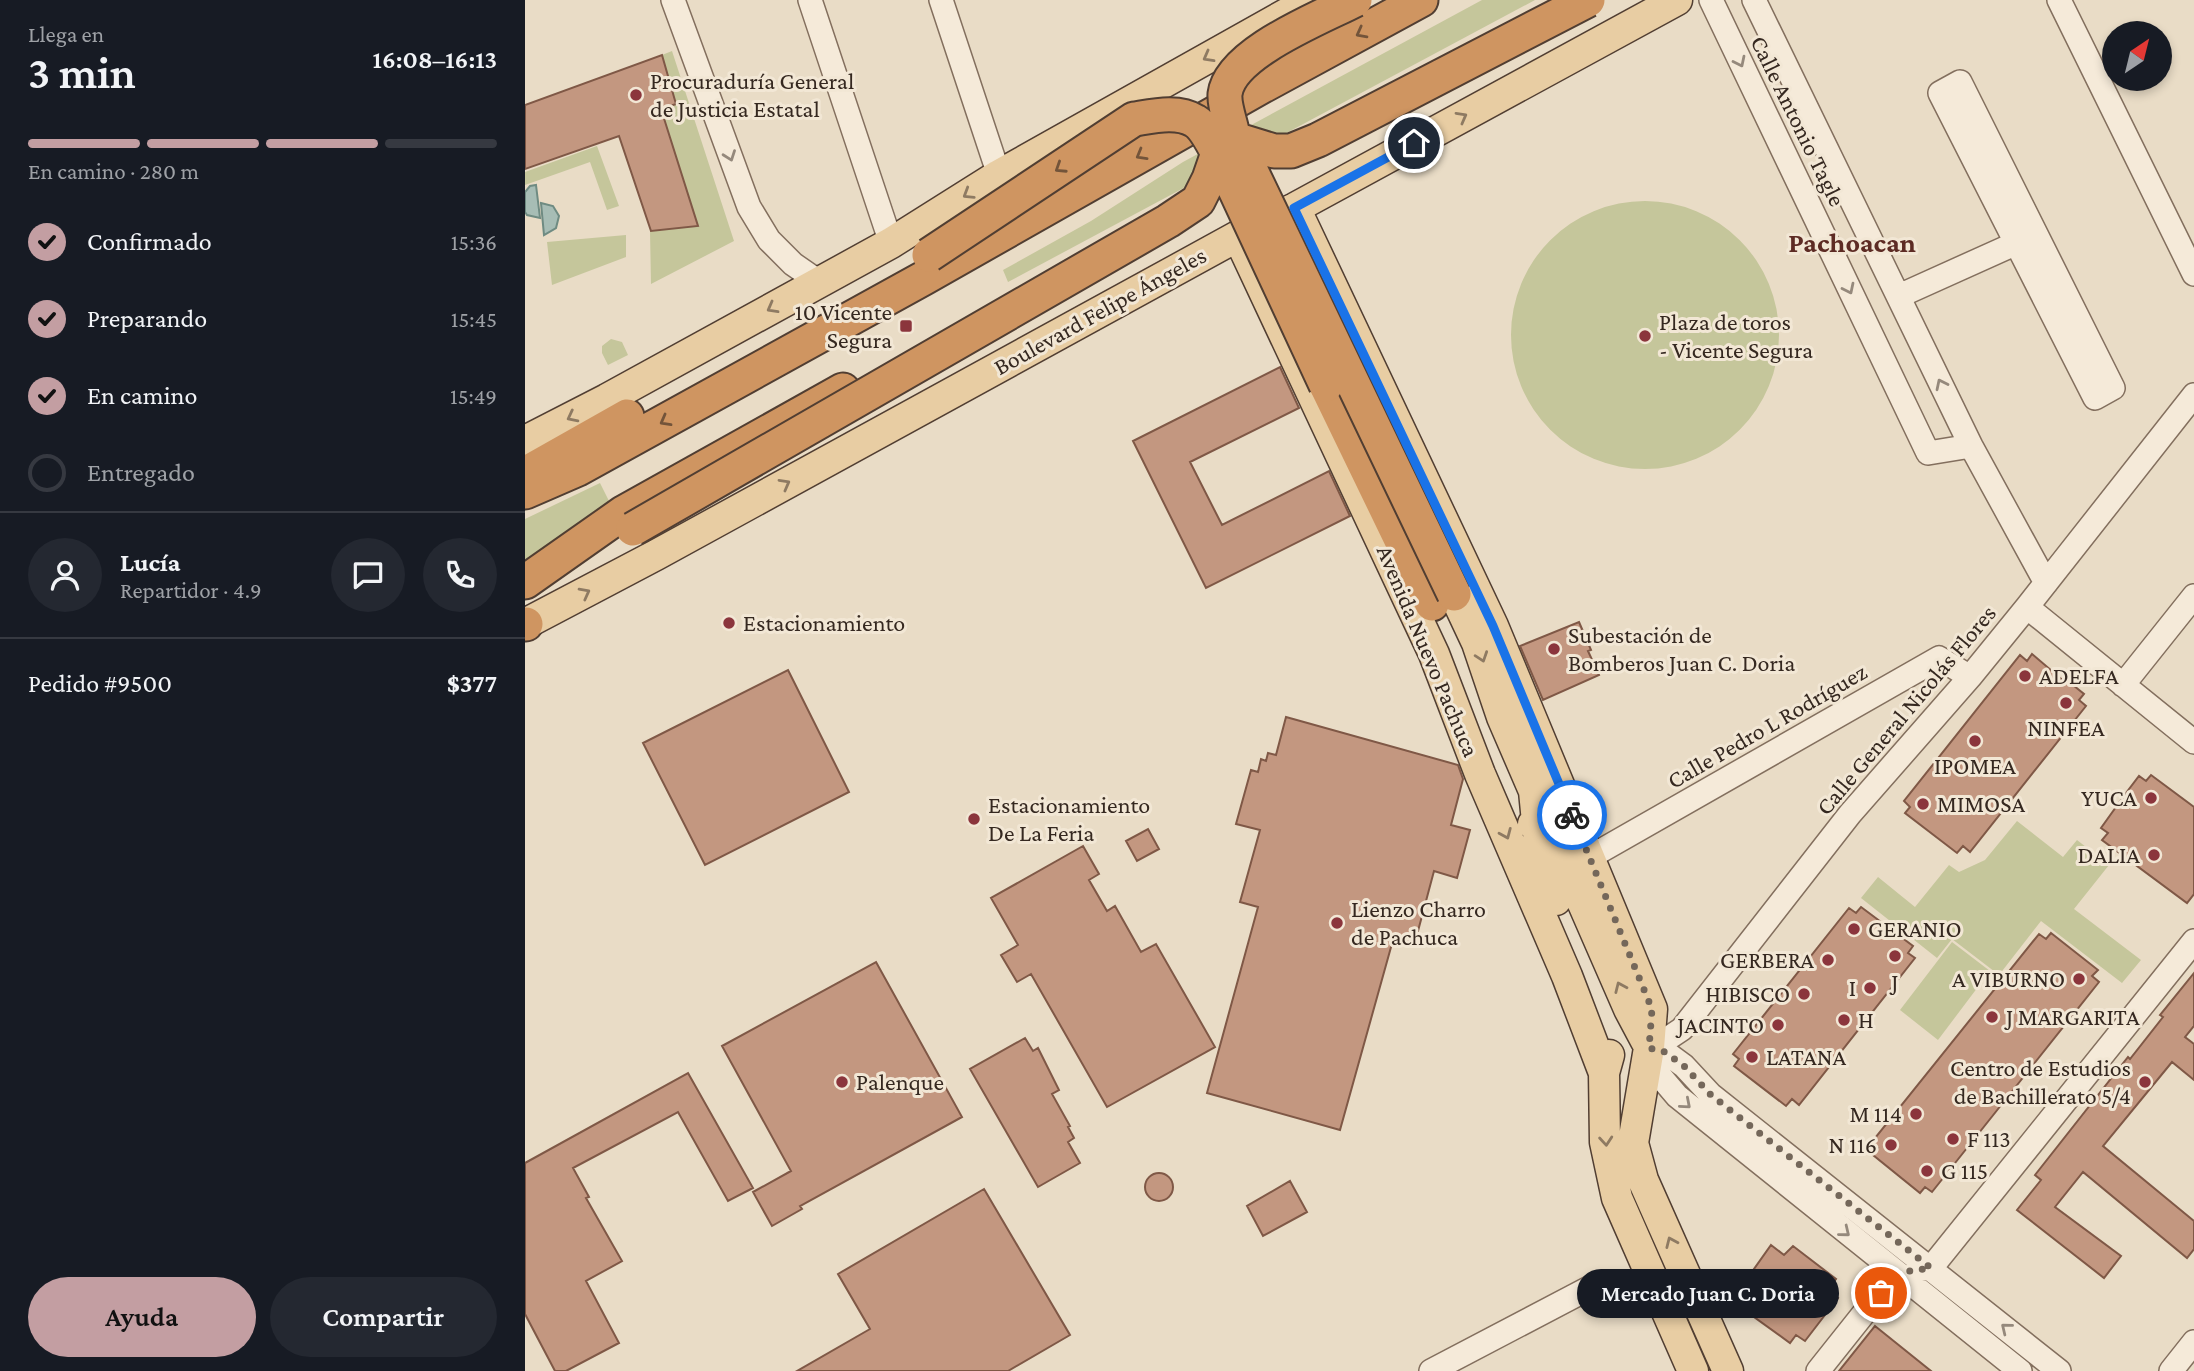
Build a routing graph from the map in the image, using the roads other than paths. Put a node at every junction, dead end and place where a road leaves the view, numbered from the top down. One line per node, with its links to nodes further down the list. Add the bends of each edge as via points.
1 (673, 0): 23 (street, one-way to 23, via 749,207 769,240)
2 (810, 0): 19 (street)
3 (941, 0): 15 (street)
4 (1311, 0): 15 (main road, one-way to 15)
5 (1355, 0): 14 (highway, bridge, via 1261,48 1234,71 1225,94 1233,131)
6 (1421, 0): 29 (highway, one-way to 29, via 590,462)
7 (1561, 0): 30 (highway, via 1231,173 623,513)
8 (1588, 0): 14 (highway, bridge, via 1291,151)
9 (1677, 0): 16 (main road, Boulevard Felipe Ángeles, one-way to 9)
10 (1711, 0): 27 (street, Calle Antonio Tagle, one-way to 27, via 1928,453)
11 (1754, 0): 24 (street, Calle Antonio Tagle)
12 (2059, 0): 21 (street)
13 (1976, 139): 18 (street)
14 (1228, 146): 28 (highway, one-way to 28, bridge, via 1209,138 1195,121 1169,113 1135,119 929,255); 30 (highway, bridge, via 1198,201 1168,221 601,547); 33 (highway, bridge, via 1326,385)
15 (999, 175): 19 (main road, one-way to 19)
16 (1294, 208): 17 (main road, Boulevard Felipe Ángeles); 20 (main road)
17 (1238, 236): 22 (main road, Avenida Nuevo Pachuca); 35 (main road, Boulevard Felipe Ángeles, one-way to 17)
18 (2027, 239): 18 (street, via 2095,398 2113,388); 24 (street)
19 (891, 243): 23 (main road)
20 (1313, 248): 22 (main road, via 1281,253); 40 (main road, via 1493,626)
21 (2194, 274)
22 (1257, 276): 43 (main road, Avenida Nuevo Pachuca, one-way to 43, via 1434,653)
23 (819, 282): 26 (main road, one-way to 26)
24 (1899, 296): 27 (street, Calle Antonio Tagle, one-way to 24)
25 (2194, 395): 31 (street, Calle General Nicolás Flores)
26 (525, 441)
27 (1971, 446): 31 (street, Calle Antonio Tagle)
28 (525, 473)
29 (525, 492)
30 (538, 573)
31 (2046, 583): 34 (street, Calle General Nicolás Flores)
32 (2194, 596): 37 (street)
33 (1443, 599): 39 (main road, via 1477,643 1534,792)
34 (2027, 607): 36 (street, Calle General Nicolás Flores); 37 (street)
35 (525, 624)
36 (1970, 677): 40 (street, Calle Pedro L Rodríguez, via 1939,658); 42 (street, Calle General Nicolás Flores, via 1850,814 1682,1029)
37 (2123, 684): 38 (street)
38 (2194, 742)
39 (1537, 828): 42 (main road, one-way to 39, via 1560,851); 43 (main road, via 1541,863 1609,1034)
40 (1590, 857): 42 (main road, via 1652,1009)
41 (2194, 941): 44 (street)
42 (1649, 1048): 43 (main road); 44 (street, via 1675,1059 1711,1095); 45 (street, one-way to 45, via 1660,1076 1677,1096); 52 (main road, one-way to 42, via 1643,1180 1633,1143)
43 (1604, 1073): 50 (main road, one-way to 50, via 1605,1142 1617,1198)
44 (1931, 1268): 45 (street); 54 (street, one-way to 44)
45 (1896, 1273): 49 (street); 53 (street)
46 (1595, 1285): 48 (street)
47 (2194, 1342): 55 (street)
48 (1456, 1365): 51 (street)
49 (2004, 1366)
50 (1689, 1369)
51 (1431, 1371)
52 (1728, 1371)
53 (1818, 1371)
54 (2059, 1371)
55 (2171, 1371)

